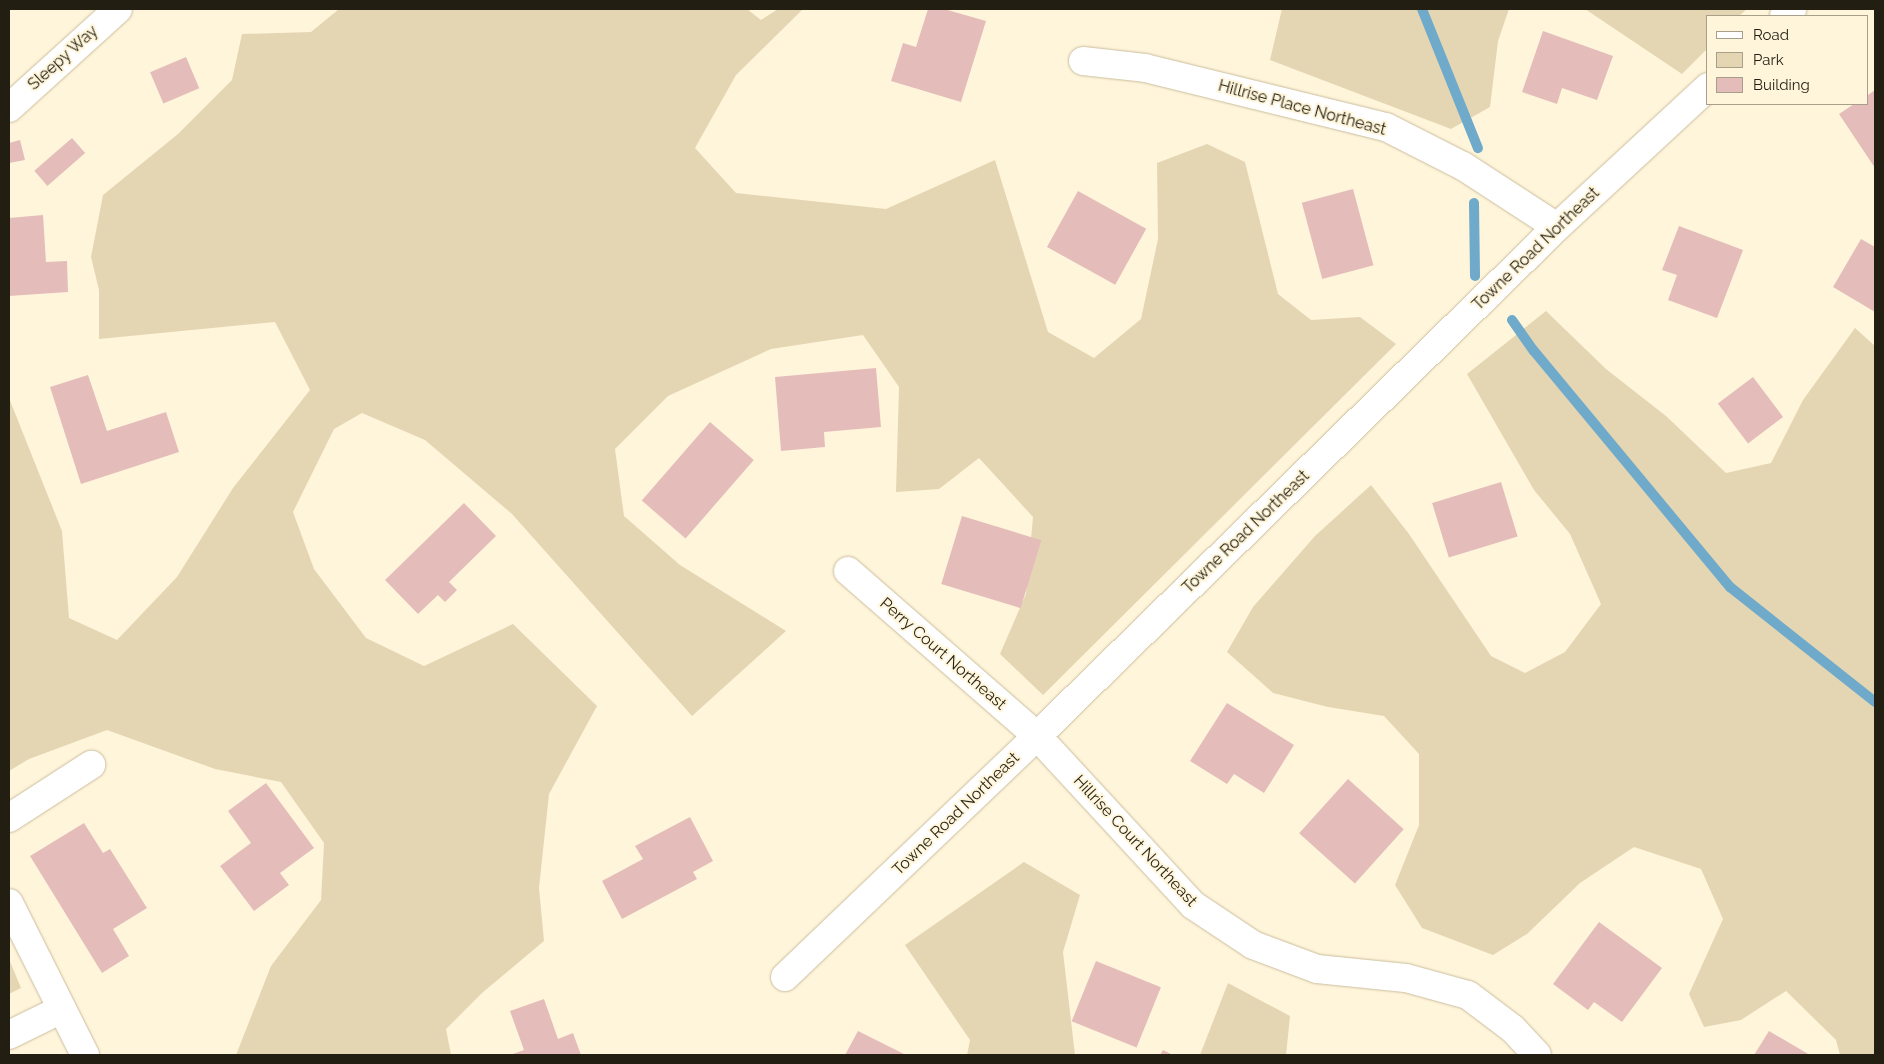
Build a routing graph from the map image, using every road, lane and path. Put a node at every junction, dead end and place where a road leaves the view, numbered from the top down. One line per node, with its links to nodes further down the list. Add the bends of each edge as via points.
1 (118, 9): 4 (street, Sleepy Way)
2 (1083, 61): 5 (street, Hillrise Place Northeast, via 1145,68 1386,127 1463,166)
3 (1706, 89): 5 (street, Towne Road Northeast)
4 (9, 108)
5 (1558, 227): 7 (street, Towne Road Northeast)
6 (848, 571): 7 (street, Perry Court Northeast)
7 (1037, 736): 11 (street, Towne Road Northeast); 15 (street, Hillrise Court Northeast, via 1193,905 1253,945 1317,969 1406,978 1468,995 1513,1029)
8 (91, 765): 9 (street)
9 (9, 818)
10 (9, 903): 12 (street)
11 (785, 977)
12 (62, 1009): 13 (street); 14 (street)
13 (9, 1035)
14 (85, 1055)
15 (1537, 1055)

